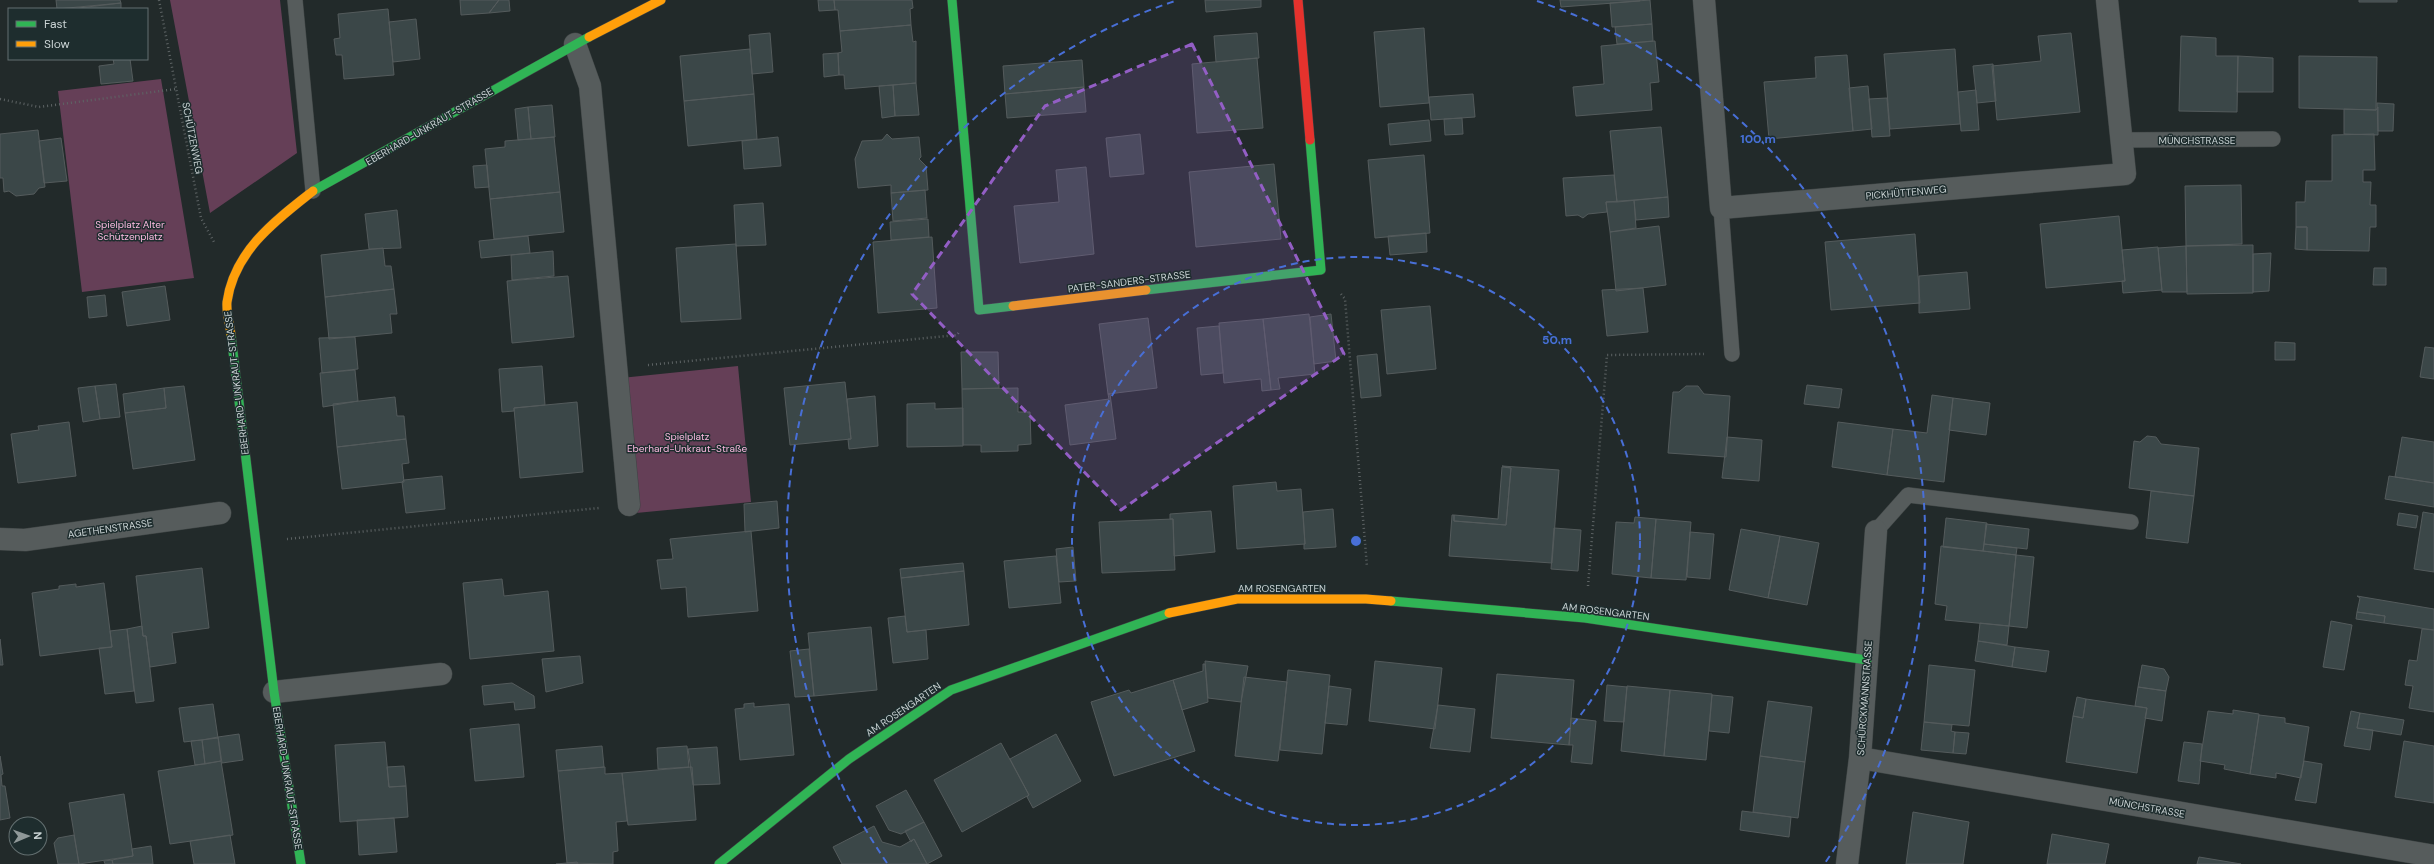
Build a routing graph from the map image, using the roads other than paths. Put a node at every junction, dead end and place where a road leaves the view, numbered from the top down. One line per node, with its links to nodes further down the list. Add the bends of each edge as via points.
1 (295, 0): 10 (lane)
2 (661, 0): 7 (street, EBERHARD-UNKRAUT-STRASSE)
3 (952, 0): 4 (street, PATER-SANDERS-STRASSE, via 979,310 1321,270)
4 (1298, 0)
5 (1704, 0): 11 (street)
6 (2107, 0): 9 (street, PICKHÜTTENWEG)
7 (575, 44): 10 (street, EBERHARD-UNKRAUT-STRASSE); 13 (street, via 590,86)
8 (2273, 139): 9 (lane, MÜNCHSTRASSE)
9 (2121, 140): 11 (street, PICKHÜTTENWEG, via 2125,174)
10 (313, 191): 20 (street, EBERHARD-UNKRAUT-STRASSE, via 268,226 239,264 227,302)
11 (1721, 208): 12 (lane)
12 (1732, 354)
13 (629, 505)
14 (220, 513): 17 (street, AGETHENSTRASSE, via 25,540)
15 (2131, 522): 16 (lane, via 1908,495)
16 (1876, 531): 18 (street, SCHÜRCKMANNSTRASSE)
17 (0, 539)
18 (1867, 660): 21 (street, SCHÜRCKMANNSTRASSE); 24 (street, AM ROSENGARTEN, via 1586,618 1366,599 1237,599 1157,615 951,690 849,759)
19 (441, 674): 20 (street, EBERHARD-UNKRAUT-STRASSE)
20 (274, 692): 23 (street, EBERHARD-UNKRAUT-STRASSE)
21 (1860, 758): 22 (street, MÜNCHSTRASSE); 25 (street, SCHÜRCKMANNSTRASSE)
22 (2434, 856)
23 (301, 864)
24 (719, 864)
25 (1847, 864)

